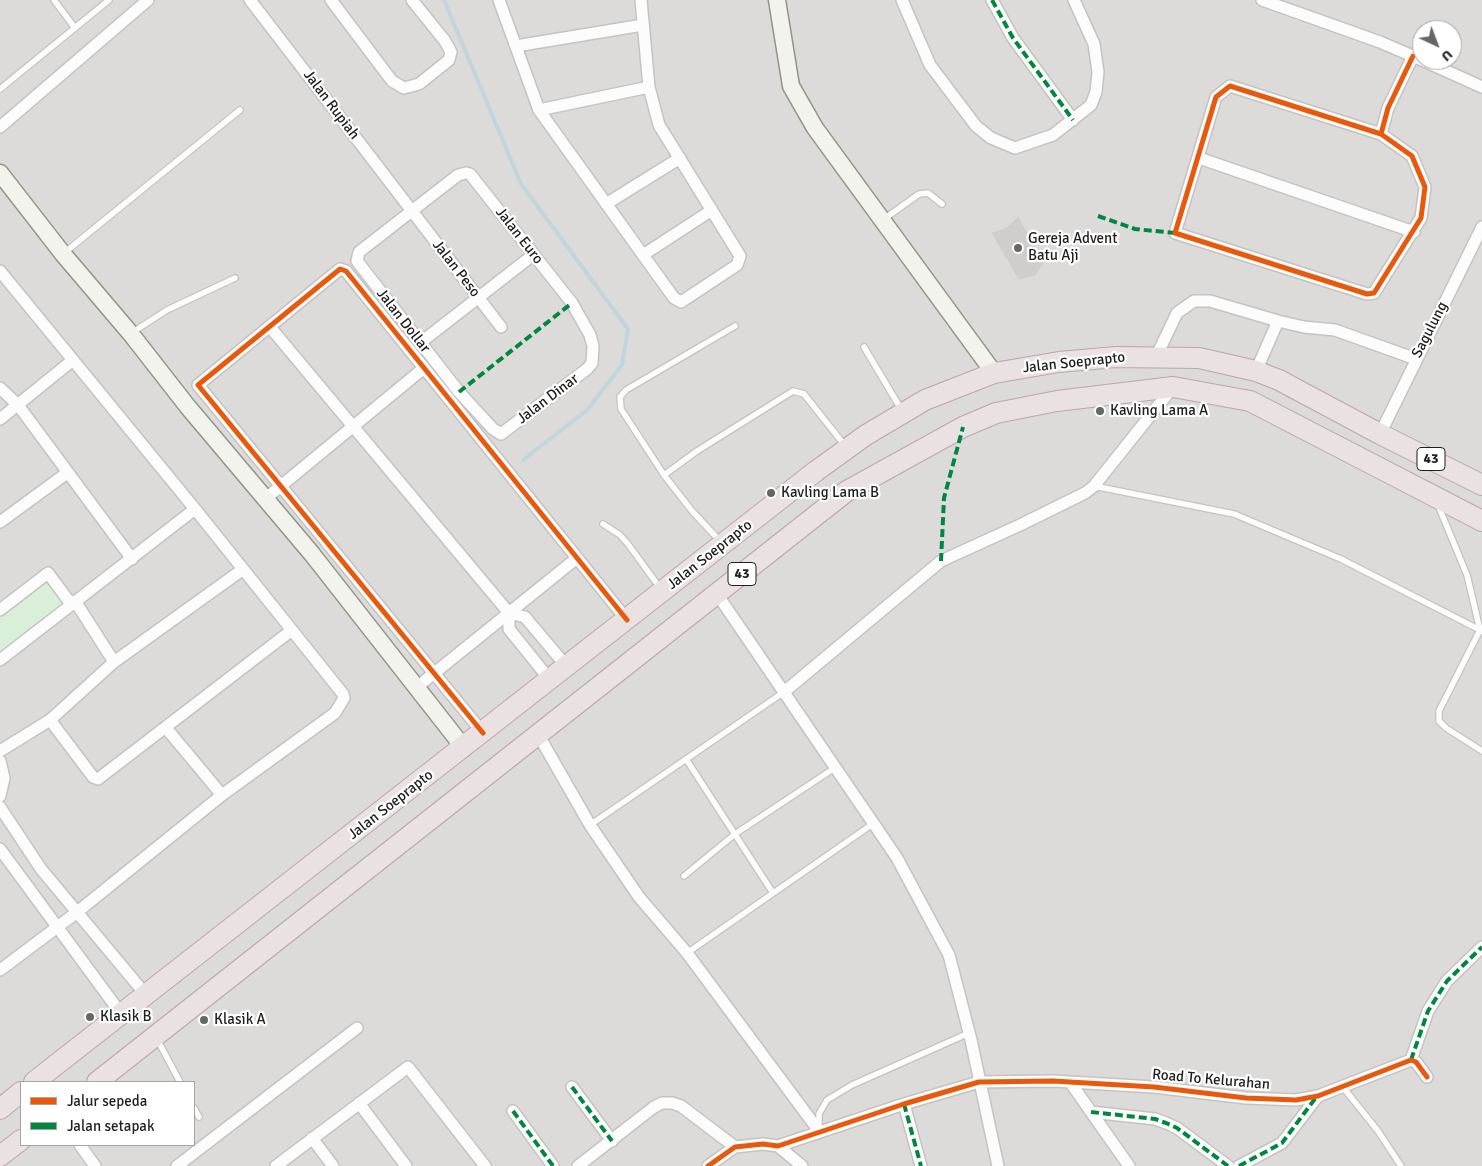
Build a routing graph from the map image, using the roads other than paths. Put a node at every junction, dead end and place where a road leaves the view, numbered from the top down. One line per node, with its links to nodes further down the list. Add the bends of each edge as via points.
1 (54, 0): 16 (lane)
2 (110, 0): 16 (lane)
3 (148, 0): 27 (street)
4 (250, 0): 34 (street, Jalan Rupiah)
5 (332, 0): 6 (street, via 392,81 404,88 419,84 449,60 451,52)
6 (412, 0)
7 (499, 0): 17 (street)
8 (641, 0): 15 (street)
9 (778, 0): 36 (street, via 791,86 815,128)
10 (902, 0): 26 (street, via 930,64 976,126 991,138 1015,148 1053,135)
11 (992, 0): 26 (street, via 1012,38)
12 (1074, 0): 26 (street, via 1094,44 1098,72 1091,105)
13 (1262, 0): 14 (street)
14 (1295, 5): 18 (street)
15 (643, 26): 17 (street); 21 (street)
16 (75, 28): 23 (lane)
17 (516, 46): 25 (street)
18 (1412, 56)
19 (1412, 70): 28 (street, via 1388,108)
20 (1444, 70): 22 (street)
21 (649, 87): 25 (street); 29 (street, via 659,125)
22 (1482, 87)
23 (0, 89)
24 (240, 110): 39 (lane)
25 (539, 110): 32 (street)
26 (1073, 120)
27 (0, 127)
28 (1381, 134): 30 (street, via 1230,86 1216,97); 38 (street, via 1412,156 1425,187 1421,218)
29 (680, 158): 32 (street); 35 (street)
30 (1199, 158): 38 (street); 38 (street, via 1175,233 1367,294 1381,285)
31 (0, 173): 39 (street)
32 (606, 204): 41 (street)
33 (942, 204): 36 (lane, via 928,193 919,194)
34 (411, 210): 40 (street, Jalan Euro, via 458,175 470,174); 44 (street, Jalan Peso); 50 (street, Jalan Dollar, via 359,252 357,261)
35 (712, 210): 41 (street); 41 (street, via 740,259 684,301 674,298)
36 (882, 220): 58 (street)
37 (1482, 228): 53 (street, Sagulung)
38 (1414, 232)
39 (63, 254): 49 (street)
40 (533, 255): 44 (street); 55 (street, Jalan Euro, via 572,304 590,335 594,355)
41 (643, 255)
42 (0, 271): 54 (street)
43 (235, 278): 49 (lane, via 167,310)
44 (478, 297): 48 (street, Jalan Peso); 50 (street)
45 (1278, 321): 52 (street, via 1210,300 1194,301 1178,313); 53 (street, via 1335,330); 57 (street)
46 (735, 326): 69 (lane, via 626,390 620,397 621,409)
47 (270, 327): 56 (street, via 340,269 346,271); 64 (street); 71 (street, via 198,385)
48 (501, 327)
49 (131, 334): 74 (street)
50 (420, 343): 65 (street, Jalan Dollar, via 487,423)
51 (864, 347): 62 (lane)
52 (1156, 357): 57 (highway, Jalan Soeprapto / 43, via 1198,358); 58 (highway, Jalan Soeprapto / 43, via 1059,362)
53 (1416, 359): 66 (street, Sagulung)
54 (73, 360): 61 (street); 75 (street)
55 (592, 363): 65 (street, Jalan Dinar)
56 (424, 368): 64 (street); 80 (street)
57 (1256, 371): 66 (highway, Jalan Soeprapto / 43)
58 (994, 373): 62 (highway, Jalan Soeprapto / 43, via 925,400)
59 (1172, 387): 72 (street); 73 (highway, 43, via 1250,402); 84 (highway, 43, via 1048,402 996,413 963,427 847,490)
60 (0, 388): 61 (street)
61 (18, 405): 63 (street); 68 (street)
62 (904, 413): 67 (highway, Jalan Soeprapto / 43)
63 (0, 419)
64 (354, 426): 71 (street); 87 (street)
65 (502, 434)
66 (1380, 434): 70 (highway, Jalan Soeprapto / 43)
67 (847, 448): 69 (lane, via 804,394 790,392 697,450); 79 (highway, Jalan Soeprapto / 43)
68 (67, 473): 77 (street); 81 (street)
69 (664, 475): 79 (lane)
70 (1482, 485)
71 (281, 486): 74 (street); 94 (street)
72 (1094, 486): 90 (lane, via 1234,514 1341,559); 97 (street, via 941,561)
73 (1434, 496): 76 (highway, 43); 90 (lane, via 1466,575)
74 (265, 499): 96 (street)
75 (195, 509): 81 (street); 82 (street)
76 (1482, 521)
77 (0, 522)
78 (603, 524): 83 (lane, via 628,544)
79 (723, 544): 83 (highway, Jalan Soeprapto / 43)
80 (577, 558): 87 (street); 88 (street)
81 (132, 559): 85 (street)
82 (242, 570): 89 (street); 92 (street)
83 (663, 592): 88 (highway, Jalan Soeprapto / 43)
84 (717, 594): 97 (street); 101 (highway, 43)
85 (73, 602): 86 (street, via 48,573); 91 (street); 92 (street)
86 (0, 610)
87 (509, 613): 93 (street, via 525,617); 94 (street); 95 (street, via 509,629)
88 (627, 620): 93 (highway, Jalan Soeprapto / 43)
89 (292, 630): 99 (street); 108 (street, via 343,694 342,704 335,713)
90 (1481, 630): 104 (lane, via 1439,711 1439,721)
91 (0, 660)
92 (114, 662): 98 (street)
93 (567, 667): 95 (highway, Jalan Soeprapto / 43)
94 (434, 674): 96 (street); 100 (street)
95 (550, 680): 100 (highway, Jalan Soeprapto / 43)
96 (417, 687): 102 (street)
97 (784, 692): 105 (lane); 107 (street)
98 (50, 720): 99 (street, via 96,779); 103 (street)
99 (166, 728): 108 (street)
100 (483, 733): 102 (highway, Jalan Soeprapto / 43)
101 (539, 736): 112 (street); 126 (highway, 43)
102 (464, 748): 122 (highway, Jalan Soeprapto / 43)
103 (0, 751)
104 (1482, 751)
105 (686, 759): 112 (lane); 113 (lane)
106 (0, 761): 109 (street, via 4,778)
107 (836, 767): 111 (street); 113 (lane)
108 (222, 795): 117 (street)
109 (0, 796)
110 (0, 807): 117 (street, via 41,869)
111 (874, 823): 116 (lane); 125 (street, via 898,858 949,955)
112 (590, 825): 120 (street, via 639,896)
113 (735, 834): 115 (lane); 116 (lane)
114 (0, 849): 118 (street)
115 (684, 876)
116 (773, 893): 120 (lane)
117 (76, 913): 118 (street); 122 (street)
118 (58, 927): 121 (street); 123 (street)
119 (1482, 947): 127 (street, via 1447,981 1428,1011)
120 (687, 953): 145 (street)
121 (0, 970)
122 (146, 995): 123 (highway, Jalan Soeprapto / 43)
123 (122, 1015): 129 (highway, Jalan Soeprapto / 43)
124 (357, 1028): 154 (street)
125 (969, 1033): 132 (street); 145 (lane, via 852,1085 827,1100 819,1114)
126 (156, 1037): 130 (highway, 43); 131 (lane)
127 (1411, 1060): 128 (street); 134 (street, Road To Kelurahan)
128 (1426, 1077)
129 (35, 1081)
130 (98, 1081)
131 (179, 1081)
132 (979, 1082): 133 (street, Road To Kelurahan); 139 (street, Road To Kelurahan); 164 (street)
133 (1070, 1082): 137 (street, Road To Kelurahan, via 1154,1087 1246,1098 1296,1100); 143 (street)
134 (1342, 1086): 137 (street, Road To Kelurahan); 168 (lane)
135 (572, 1087): 148 (street)
136 (20, 1093): 140 (highway)
137 (1318, 1096): 167 (street, via 1282,1143)
138 (359, 1103): 146 (street); 157 (street); 158 (street, via 409,1067)
139 (904, 1104): 145 (street, Road To Kelurahan); 163 (street)
140 (0, 1109)
141 (195, 1110): 144 (lane)
142 (513, 1111): 159 (street)
143 (1091, 1112): 165 (street); 166 (street, via 1166,1123)
144 (198, 1117)
145 (819, 1131): 151 (street, Road To Kelurahan)
146 (312, 1138): 155 (street); 156 (street)
147 (20, 1141): 152 (highway)
148 (612, 1141): 150 (street, via 654,1106 672,1103 681,1106); 160 (street)
149 (81, 1146): 153 (street)
150 (735, 1146): 151 (street); 161 (street)
151 (778, 1146): 162 (street)
152 (0, 1156)
153 (95, 1166)
154 (177, 1166)
155 (276, 1166)
156 (332, 1166)
157 (406, 1166)
158 (485, 1166)
159 (553, 1166)
160 (578, 1166)
161 (708, 1166)
162 (802, 1166)
163 (921, 1166)
164 (998, 1166)
165 (1129, 1166)
166 (1228, 1166)
167 (1242, 1166)
168 (1402, 1166)

